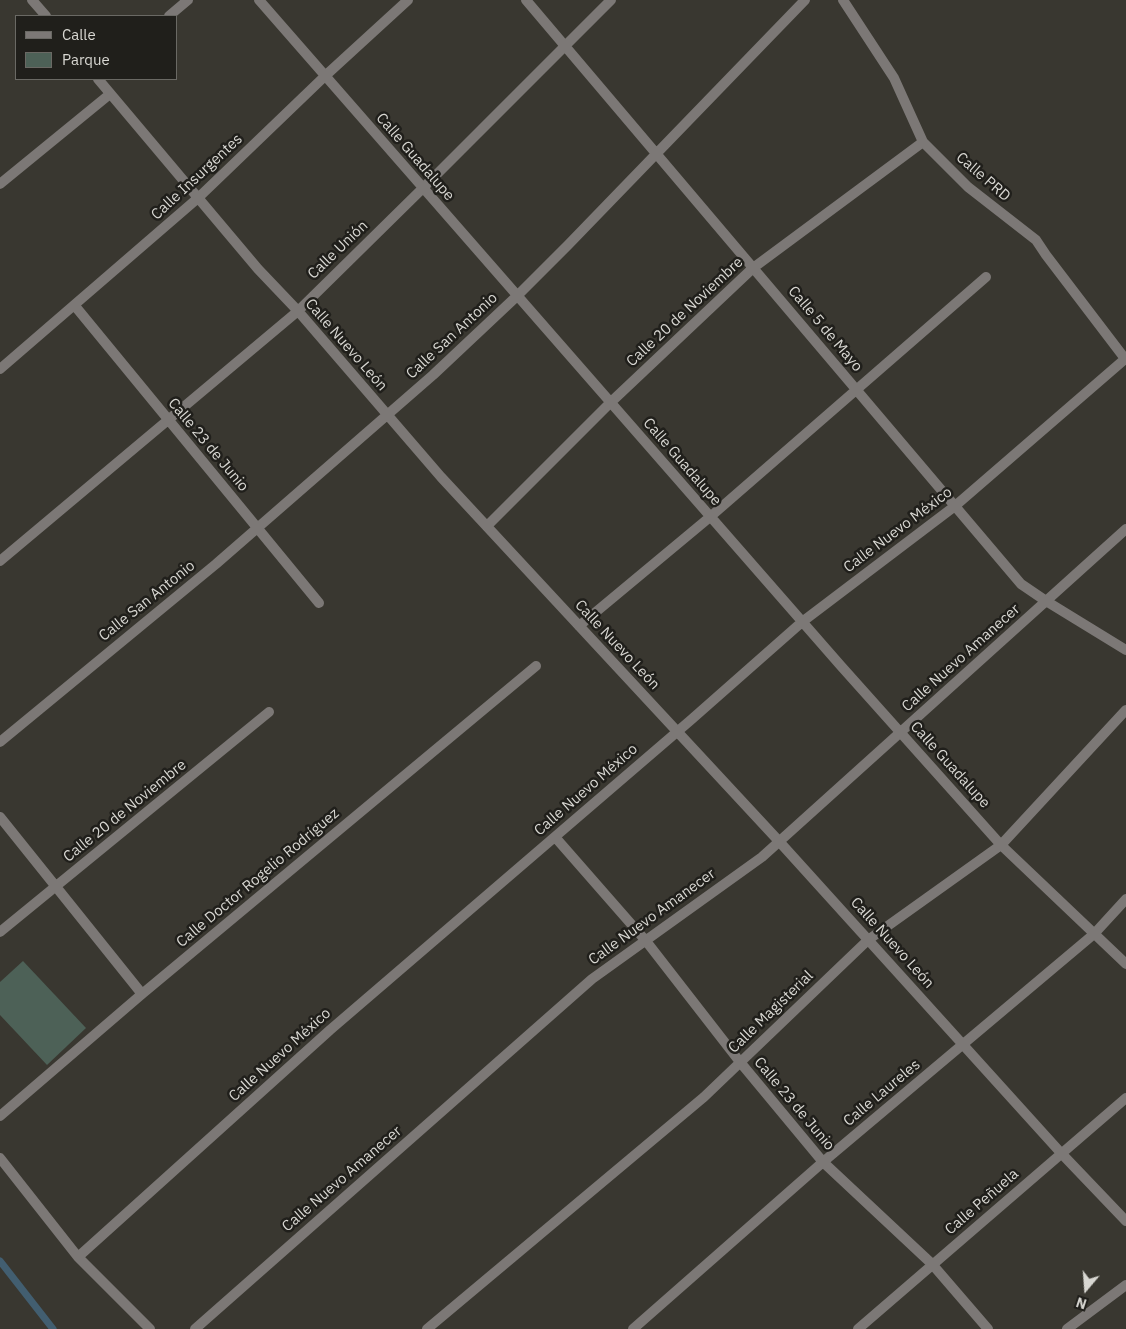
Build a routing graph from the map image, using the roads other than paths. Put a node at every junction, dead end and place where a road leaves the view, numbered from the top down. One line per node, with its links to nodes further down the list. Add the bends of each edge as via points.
1 (32, 0): 9 (street)
2 (188, 0): 10 (street)
3 (259, 0): 12 (street, Calle Guadalupe)
4 (408, 0): 12 (street, Calle Insurgentes)
5 (526, 0): 11 (street, Calle 5 de Mayo)
6 (611, 0): 11 (street, Calle Unión)
7 (805, 0): 16 (street, Calle San Antonio)
8 (842, 0): 15 (street, Calle PRD, via 894,78)
9 (45, 15)
10 (170, 15)
11 (565, 45): 16 (street, Calle 5 de Mayo); 18 (street, Calle Unión)
12 (324, 76): 18 (street, Calle Guadalupe); 19 (street, Calle Insurgentes)
13 (99, 80): 14 (street, Calle Nuevo León)
14 (110, 94): 17 (street); 19 (street, Calle Nuevo León)
15 (924, 142): 20 (street, Calle 20 de Noviembre); 25 (street, Calle PRD, via 968,187 1036,240)
16 (657, 154): 20 (street, Calle 5 de Mayo); 22 (street, Calle San Antonio)
17 (0, 184)
18 (423, 188): 22 (street, Calle Guadalupe); 24 (street, Calle Unión)
19 (198, 198): 23 (street, Calle Insurgentes); 24 (street, Calle Nuevo León, via 258,269)
20 (753, 268): 27 (street, Calle 5 de Mayo); 28 (street, Calle 20 de Noviembre)
21 (986, 277): 27 (street)
22 (517, 296): 28 (street, Calle Guadalupe); 29 (street, Calle San Antonio)
23 (74, 306): 26 (street, Calle Insurgentes); 30 (street, Calle 23 de Junio)
24 (298, 310): 29 (street, Calle Nuevo León); 30 (street, Calle Unión)
25 (1126, 360): 31 (street, Calle Nuevo México)
26 (0, 369)
27 (856, 389): 31 (street, Calle 5 de Mayo); 32 (street)
28 (610, 403): 32 (street, Calle Guadalupe); 33 (street, Calle 20 de Noviembre)
29 (387, 414): 33 (street, Calle Nuevo León); 34 (street, Calle San Antonio)
30 (168, 419): 34 (street, Calle 23 de Junio); 36 (street, Calle Unión)
31 (955, 506): 37 (street, Calle 5 de Mayo, via 1021,584); 39 (street, Calle Nuevo México)
32 (710, 517): 39 (street, Calle Guadalupe); 40 (street)
33 (487, 526): 40 (street, Calle Nuevo León)
34 (258, 529): 38 (street, Calle 23 de Junio); 47 (street, Calle San Antonio)
35 (1126, 529): 37 (street, Calle Nuevo Amanecer)
36 (0, 561)
37 (1046, 602): 41 (street, Calle 5 de Mayo); 46 (street, Calle Nuevo Amanecer)
38 (319, 603)
39 (802, 622): 45 (street, Calle Nuevo México); 46 (street, Calle Guadalupe)
40 (579, 626): 45 (street, Calle Nuevo León)
41 (1126, 650)
42 (536, 666): 59 (street, Calle Doctor Rogelio Rodríguez)
43 (1126, 710): 51 (street, Calle Magisterial)
44 (269, 712): 52 (street, Calle 20 de Noviembre)
45 (677, 731): 49 (street, Calle Nuevo México); 50 (street, Calle Nuevo León)
46 (900, 733): 50 (street, Calle Nuevo Amanecer); 51 (street, Calle Guadalupe)
47 (0, 742)
48 (0, 817): 52 (street)
49 (555, 837): 56 (street, Calle 23 de Junio); 68 (street, Calle Nuevo México, via 330,1030)
50 (779, 842): 56 (street, Calle Nuevo Amanecer); 57 (street, Calle Nuevo León)
51 (1001, 845): 55 (street, Calle Guadalupe); 57 (street, Calle Magisterial)
52 (56, 886): 54 (street, Calle 20 de Noviembre); 59 (street)
53 (1126, 899): 55 (street, Calle Laureles)
54 (0, 932)
55 (1094, 934): 58 (street, Calle Guadalupe); 60 (street, Calle Laureles)
56 (646, 940): 61 (street, Calle 23 de Junio); 72 (street, Calle Nuevo Amanecer, via 592,979)
57 (868, 940): 60 (street, Calle Nuevo León); 61 (street, Calle Magisterial)
58 (1126, 964)
59 (142, 994): 63 (street, Calle Doctor Rogelio Rodríguez)
60 (963, 1044): 64 (street, Calle Nuevo León); 66 (street, Calle Laureles)
61 (740, 1062): 66 (street, Calle 23 de Junio); 73 (street, Calle Magisterial, via 704,1097)
62 (1126, 1098): 64 (street, Calle Peñuela)
63 (0, 1116)
64 (1061, 1153): 67 (street, Calle Nuevo León); 69 (street, Calle Peñuela)
65 (0, 1158): 68 (street)
66 (823, 1162): 69 (street, Calle 23 de Junio); 74 (street, Calle Laureles)
67 (1126, 1221)
68 (78, 1256): 71 (street)
69 (932, 1264): 75 (street, Calle Peñuela); 76 (street, Calle 23 de Junio)
70 (1126, 1285): 77 (street)
71 (150, 1329)
72 (195, 1329)
73 (427, 1329)
74 (633, 1329)
75 (858, 1329)
76 (988, 1329)
77 (1067, 1329)

